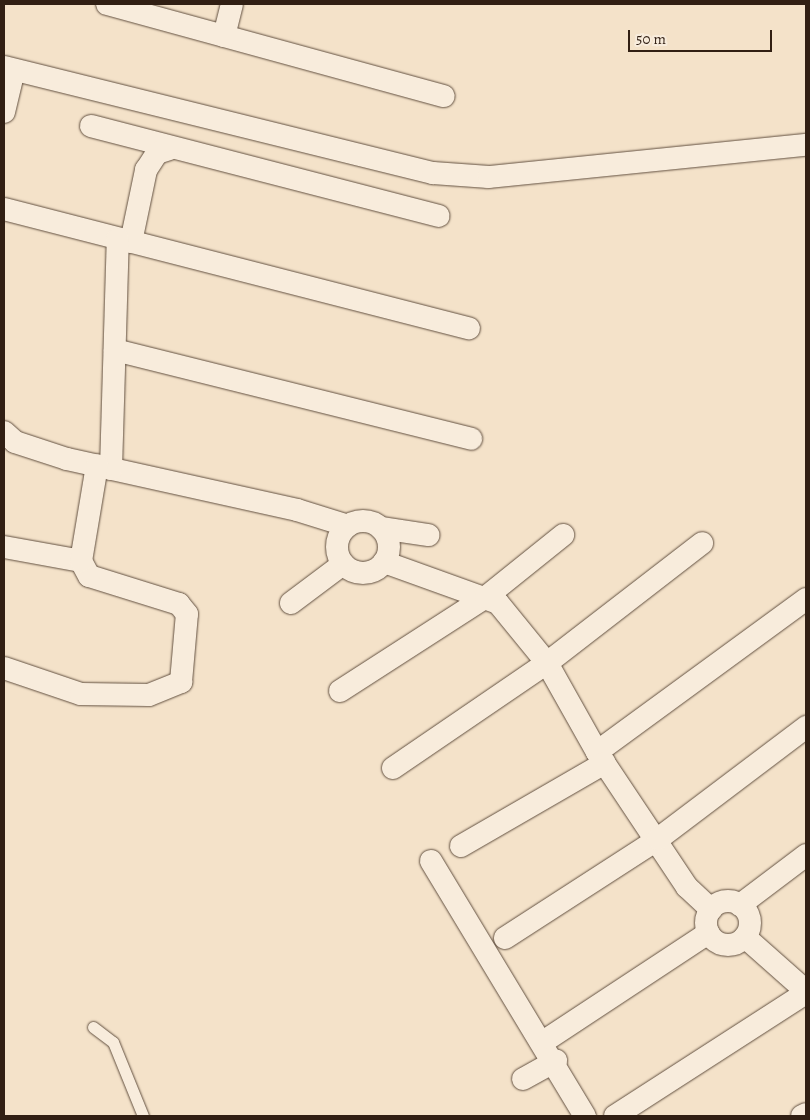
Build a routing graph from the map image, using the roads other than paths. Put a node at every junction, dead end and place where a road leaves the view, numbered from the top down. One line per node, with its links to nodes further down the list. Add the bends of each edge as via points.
1 (107, 4): 3 (street)
2 (232, 4): 3 (street)
3 (224, 36): 5 (street)
4 (9, 69): 6 (street); 8 (street, via 433,173 489,177)
5 (444, 96)
6 (4, 112)
7 (91, 126): 9 (street)
8 (806, 145)
9 (169, 149): 11 (street); 12 (street, via 157,153 146,170)
10 (4, 209): 12 (street)
11 (439, 216)
12 (124, 240): 13 (street); 14 (street)
13 (469, 328)
14 (115, 350): 16 (street); 17 (street)
15 (4, 432): 17 (street, via 15,442)
16 (471, 439)
17 (104, 467): 18 (street); 24 (street)
18 (348, 526): 19 (street, via 362,520); 26 (street, via 337,548)
19 (381, 528): 20 (street); 25 (street, via 389,546)
20 (428, 534)
21 (563, 535): 27 (street)
22 (702, 543): 30 (street)
23 (4, 546): 24 (street)
24 (81, 561): 31 (street, via 89,576 179,604 187,614 181,682 149,695 81,694)
25 (384, 562): 26 (street, via 362,573); 27 (street)
26 (343, 564): 29 (street)
27 (486, 597): 30 (street, via 498,603); 32 (street)
28 (806, 598): 34 (street)
29 (291, 603)
30 (547, 663): 34 (street); 35 (street)
31 (4, 668)
32 (340, 691)
33 (806, 727): 36 (street)
34 (601, 757): 36 (street); 37 (street)
35 (393, 768)
36 (658, 839): 41 (street, via 687,887); 44 (street)
37 (461, 846)
38 (806, 855): 40 (street)
39 (431, 861): 48 (street)
40 (740, 905): 41 (street, via 724,902); 43 (street, via 749,917)
41 (711, 909): 42 (street)
42 (708, 933): 43 (street, via 729,945); 47 (street)
43 (745, 937): 45 (street)
44 (505, 938)
45 (806, 992): 53 (street)
46 (93, 1027): 51 (lane, via 113,1042)
47 (549, 1038)
48 (556, 1061): 49 (street); 52 (street)
49 (524, 1079)
50 (806, 1114): 54 (street)
51 (143, 1116)
52 (585, 1116)
53 (615, 1116)
54 (802, 1116)

